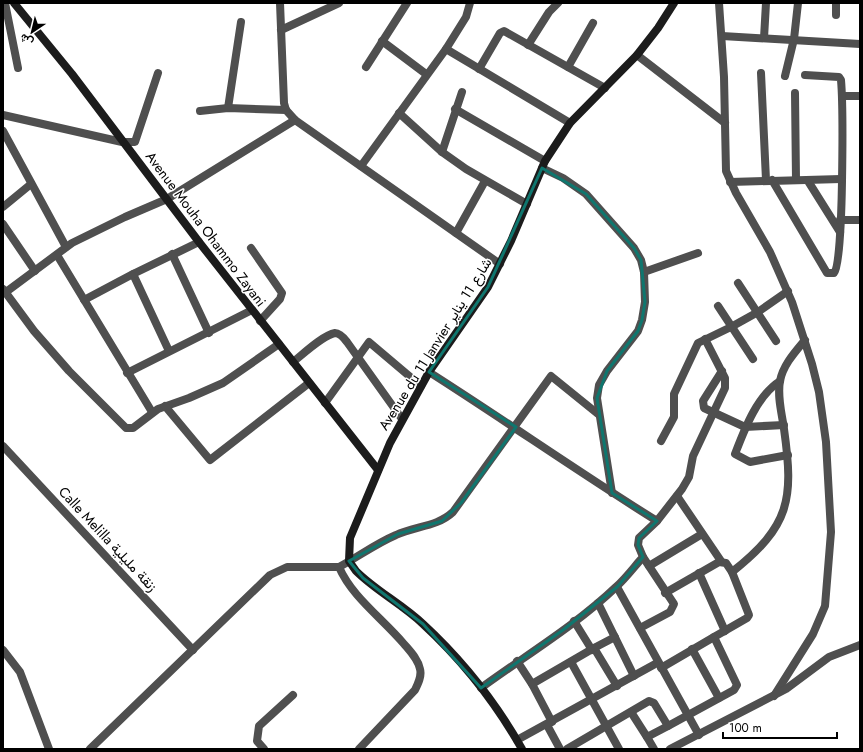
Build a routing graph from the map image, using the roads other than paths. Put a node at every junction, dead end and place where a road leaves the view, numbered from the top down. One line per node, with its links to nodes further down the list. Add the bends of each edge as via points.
1 (5, 3): 27 (street)
2 (14, 3): 49 (street, Avenue Mouha Ohammo Zayani, via 72,74)
3 (280, 3): 16 (street)
4 (339, 3): 16 (street)
5 (407, 3): 20 (street)
6 (470, 3): 23 (street, via 466,17)
7 (558, 3): 21 (street, via 548,12)
8 (674, 3): 24 (street, Avenue du 11 Janvier شارع 11 يناير)
9 (719, 3): 17 (street)
10 (766, 3): 18 (street)
11 (798, 3): 19 (street)
12 (836, 3): 13 (street)
13 (836, 16)
14 (241, 22): 39 (street)
15 (593, 24): 26 (street)
16 (281, 30): 42 (street)
17 (722, 36): 18 (street); 47 (street)
18 (764, 38): 19 (street)
19 (794, 39): 22 (street); 33 (street)
20 (382, 41): 25 (street); 31 (street)
21 (528, 44): 26 (street); 28 (street, via 502,31)
22 (860, 44)
23 (446, 49): 28 (street); 31 (street)
24 (637, 55): 34 (street, Avenue du 11 Janvier شارع 11 يناير); 47 (street)
25 (366, 67)
26 (568, 67): 34 (street)
27 (18, 68)
28 (479, 69): 46 (street)
29 (158, 73): 49 (street, via 135,142)
30 (761, 73): 54 (street)
31 (426, 74): 43 (street)
32 (805, 75): 37 (street, via 839,77)
33 (785, 76)
34 (605, 88): 46 (street, Avenue du 11 Janvier شارع 11 يناير)
35 (462, 92): 40 (street)
36 (795, 93): 55 (street)
37 (842, 96): 38 (street); 53 (street)
38 (860, 96)
39 (228, 108): 41 (street); 42 (street)
40 (455, 109): 50 (street); 51 (street)
41 (200, 110)
42 (286, 110): 45 (street)
43 (399, 113): 50 (street); 52 (street)
44 (3, 115): 49 (street)
45 (294, 120): 52 (street); 60 (street)
46 (570, 123): 51 (street, Avenue du 11 Janvier شارع 11 يناير)
47 (725, 123): 58 (street, via 726,171)
48 (3, 132): 59 (street)
49 (122, 142): 60 (street, Avenue Mouha Ohammo Zayani)
50 (442, 152): 56 (street)
51 (543, 164): 61 (street, Avenue du 11 Janvier شارع 11 يناير); 76 (street, via 586,194 634,248)
52 (361, 166): 67 (street)
53 (841, 179): 57 (street); 63 (street)
54 (769, 180): 55 (street); 58 (street); 66 (street, via 827,272 832,274 836,270)
55 (796, 180): 57 (street)
56 (485, 181): 61 (street); 67 (street)
57 (808, 181): 66 (street)
58 (730, 182): 80 (street, via 770,252)
59 (31, 184): 62 (street); 69 (street)
60 (167, 199): 68 (street, Avenue Mouha Ohammo Zayani); 69 (street)
61 (527, 204): 74 (street, Avenue du 11 Janvier شارع 11 يناير)
62 (3, 207)
63 (840, 220): 64 (street); 66 (street)
64 (860, 220)
65 (3, 224): 75 (street)
66 (840, 232)
67 (456, 233): 74 (street)
68 (199, 242): 72 (street); 83 (street, Avenue Mouha Ohammo Zayani)
69 (66, 247): 73 (street)
70 (251, 248): 85 (street, via 282,293 280,299)
71 (698, 253): 76 (street)
72 (172, 254): 77 (street); 87 (street)
73 (57, 255): 75 (street); 81 (street)
74 (500, 264): 98 (street, Avenue du 11 Janvier شارع 11 يناير, via 488,287)
75 (36, 271): 79 (street)
76 (644, 272): 106 (street, via 645,302 642,320 638,331 599,385)
77 (133, 274): 81 (street); 92 (street)
78 (738, 282): 84 (street)
79 (4, 291): 104 (street, via 69,371 123,427 133,428)
80 (788, 291): 84 (street); 89 (street)
81 (84, 300): 97 (street)
82 (718, 306): 86 (street)
83 (252, 310): 85 (street, Avenue Mouha Ohammo Zayani); 87 (street)
84 (758, 312): 86 (street); 90 (street)
85 (260, 321): 91 (street, Avenue Mouha Ohammo Zayani)
86 (731, 327): 88 (street); 94 (street)
87 (209, 333): 92 (street)
88 (705, 339): 96 (street); 111 (street, via 694,349 674,394 674,417)
89 (805, 340): 99 (street, via 786,365); 147 (street, via 819,392 826,442 831,532 828,583 821,618)
90 (776, 341)
91 (279, 344): 95 (street, Avenue Mouha Ohammo Zayani); 103 (street, via 223,383)
92 (169, 351): 97 (street)
93 (358, 357): 95 (street, via 342,336 334,333); 101 (street, via 370,342); 102 (street); 107 (street)
94 (753, 360)
95 (293, 362): 100 (street, Avenue Mouha Ohammo Zayani)
96 (722, 370): 105 (street, via 726,382); 105 (street, via 703,401 704,408)
97 (127, 372): 104 (street)
98 (430, 372): 101 (street, Avenue du 11 Janvier شارع 11 يناير); 109 (street)
99 (780, 381): 108 (street); 110 (street, via 769,389)
100 (309, 383): 102 (street, Avenue Mouha Ohammo Zayani); 103 (street, via 210,460)
101 (421, 386): 107 (street, Avenue du 11 Janvier شارع 11 يناير)
102 (325, 403): 114 (street, Avenue Mouha Ohammo Zayani)
103 (165, 406): 104 (street)
104 (152, 412)
105 (713, 413): 110 (street); 116 (street, via 693,456 689,477)
106 (598, 414): 109 (street, via 551,376); 115 (street)
107 (402, 419): 114 (street, Avenue du 11 Janvier شارع 11 يناير)
108 (784, 425): 110 (street); 113 (street)
109 (516, 427): 115 (street); 120 (street, via 461,503 447,517 442,521 398,534 368,548)
110 (745, 428): 113 (street, via 735,454 750,462)
111 (661, 441)
112 (3, 446): 138 (street, Calle Melilla زنقة مليلية)
113 (788, 456): 124 (street, via 790,487 780,518 753,555)
114 (378, 470): 120 (street, Avenue du 11 Janvier شارع 11 يناير, via 350,538)
115 (612, 493): 117 (street)
116 (676, 496): 117 (street); 118 (street)
117 (657, 521): 119 (street, via 639,538 638,545)
118 (702, 534): 121 (street); 122 (street)
119 (643, 557): 122 (street); 126 (street)
120 (349, 561): 123 (street); 145 (street, via 363,578 423,624)
121 (721, 561): 124 (street, via 726,563); 125 (street)
122 (649, 566): 127 (street)
123 (339, 567): 138 (street, via 296,566 280,569 270,575); 161 (street, via 348,585 406,646 421,670 415,690)
124 (732, 572): 131 (street, via 749,615)
125 (699, 573): 127 (street); 131 (street)
126 (617, 586): 128 (street); 130 (street)
127 (665, 593): 130 (street, via 674,604 672,609)
128 (598, 603): 129 (street); 132 (street)
129 (574, 621): 135 (street); 139 (street)
130 (640, 628): 141 (street)
131 (725, 630): 133 (street)
132 (615, 637): 135 (street); 142 (street)
133 (714, 637): 136 (street); 148 (street, via 737,682 734,690)
134 (860, 645): 147 (street, via 829,657)
135 (593, 649): 140 (street); 144 (street)
136 (692, 649): 141 (street); 148 (street)
137 (3, 650): 158 (street, via 20,672)
138 (193, 650): 159 (street)
139 (517, 661): 143 (street); 145 (street)
140 (571, 662): 143 (street); 149 (street)
141 (659, 665): 142 (street); 151 (street)
142 (634, 676): 144 (street)
143 (532, 684): 152 (street)
144 (617, 686): 149 (street)
145 (481, 688): 157 (street)
146 (292, 695): 160 (street, via 259,726 256,740)
147 (774, 696): 155 (street)
148 (719, 698): 151 (street)
149 (592, 700): 152 (street); 153 (street)
150 (631, 712): 153 (street); 154 (street, via 652,701); 156 (street)
151 (687, 715): 154 (street); 155 (street)
152 (549, 724): 157 (street); 163 (street)
153 (606, 726): 164 (street); 165 (street)
154 (668, 726): 156 (street)
155 (699, 735): 167 (street)
156 (647, 737): 166 (street)
157 (517, 740): 162 (street)
158 (50, 749)
159 (90, 749)
160 (264, 749)
161 (358, 749)
162 (522, 749)
163 (560, 749)
164 (568, 749)
165 (619, 749)
166 (654, 749)
167 (670, 749)

